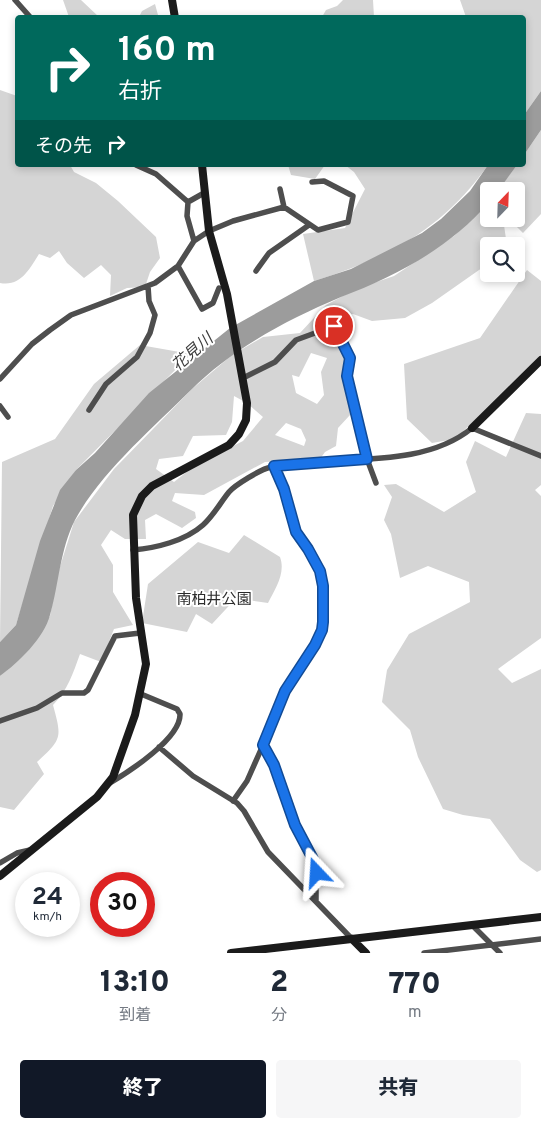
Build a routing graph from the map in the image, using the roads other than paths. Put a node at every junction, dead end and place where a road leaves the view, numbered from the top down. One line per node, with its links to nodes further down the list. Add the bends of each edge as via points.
1 (15, 0): 3 (street)
2 (172, 0): 4 (street)
3 (28, 15)
4 (174, 15)
5 (140, 167): 10 (street, via 156,174)
6 (202, 167): 9 (street)
7 (312, 182): 12 (street, via 324,181 353,196 348,222 318,230)
8 (280, 189): 11 (street)
9 (204, 193): 10 (street); 13 (street)
10 (188, 202): 14 (street, via 187,216)
11 (284, 207): 12 (street); 13 (street)
12 (309, 224): 16 (street, via 269,254)
13 (209, 231): 14 (street); 20 (street, via 227,294)
14 (194, 241): 15 (street)
15 (178, 266): 17 (street); 18 (street, via 202,309 213,303)
16 (256, 271)
17 (148, 286): 21 (street, via 125,292 71,316 32,344); 23 (street, via 148,301 155,315 150,333 137,357 106,384)
18 (219, 288)
19 (541, 360): 25 (street)
20 (242, 375): 27 (street, via 275,362 296,340 334,326 350,358 347,376); 30 (street, via 247,403 246,420 239,434 229,445 159,482 142,496 133,515)
21 (0, 379)
22 (0, 406): 24 (street)
23 (89, 410)
24 (8, 417)
25 (472, 428): 26 (street); 27 (street, via 454,442 435,450)
26 (541, 456)
27 (367, 459): 28 (street); 29 (street)
28 (274, 466): 30 (street, via 230,490 213,515 192,533 154,548); 34 (street, via 296,532 320,571 323,622 315,645 285,691)
29 (376, 483)
30 (133, 550): 31 (street)
31 (140, 633): 32 (street, via 146,664); 33 (street, via 115,636 84,693 62,693 37,708)
32 (140, 694): 35 (street, via 169,704 180,714 174,733); 36 (street)
33 (0, 721)
34 (263, 745): 37 (street, via 247,781); 41 (street, via 274,765 295,825 316,865)
35 (159, 746): 36 (street); 37 (street, via 193,776)
36 (109, 784): 38 (street)
37 (233, 801): 41 (street, via 251,820 268,852)
38 (31, 850): 39 (street, via 17,853); 40 (street)
39 (0, 863)
40 (0, 876)
41 (316, 901): 44 (street)
42 (541, 917): 43 (street)
43 (472, 925): 44 (street); 46 (street)
44 (352, 939): 47 (street); 48 (street)
45 (541, 939): 46 (street)
46 (491, 945): 49 (street); 50 (street)
47 (231, 953)
48 (366, 953)
49 (424, 953)
50 (500, 953)

